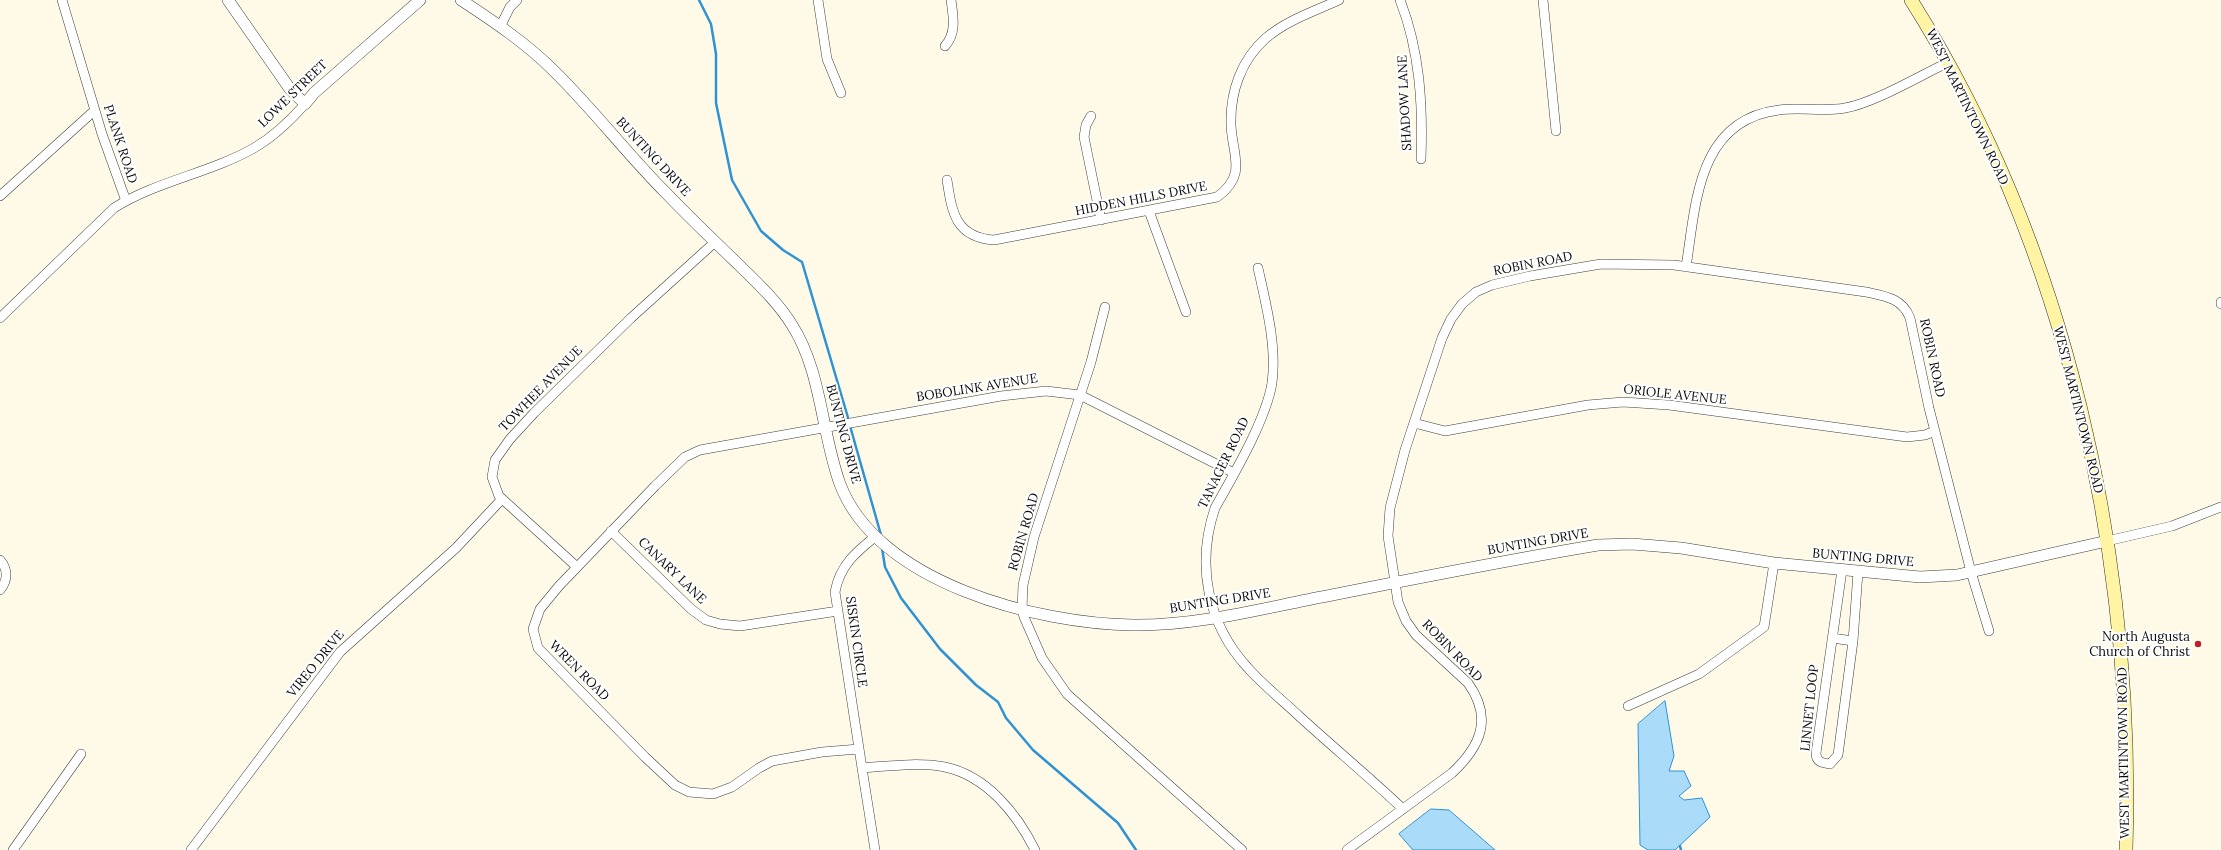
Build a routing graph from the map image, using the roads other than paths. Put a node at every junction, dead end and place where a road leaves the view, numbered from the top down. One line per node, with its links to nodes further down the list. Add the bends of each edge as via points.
1 (62, 0): 17 (street, PLANK ROAD)
2 (228, 0): 16 (street, via 290,89)
3 (420, 0): 16 (street, LOWE STREET, via 314,93)
4 (461, 0): 12 (street, BUNTING DRIVE)
5 (517, 0): 12 (street, via 510,7)
6 (818, 0): 15 (street, via 826,59)
7 (951, 0): 13 (street, via 953,24 951,38)
8 (1339, 0): 24 (street, HIDDEN HILLS DRIVE, via 1274,32 1245,62 1232,101 1231,127 1237,162 1235,175 1227,189 1218,197 1208,200)
9 (1400, 0): 20 (street, SHADOW LANE, via 1411,29 1417,59 1422,117)
10 (1543, 0): 19 (street)
11 (1911, 0): 14 (main road, WEST MARTINTOWN ROAD)
12 (500, 27): 26 (street, BUNTING DRIVE, via 552,69 643,168)
13 (945, 46)
14 (1947, 63): 27 (street, via 1854,106 1835,110 1779,110 1758,115 1734,129 1711,154 1701,178); 41 (main road, WEST MARTINTOWN ROAD, via 1993,154 2044,284 2075,387 2094,466)
15 (841, 93)
16 (305, 104): 23 (street, LOWE STREET, via 274,134 253,148)
17 (95, 110): 22 (street); 23 (street, PLANK ROAD)
18 (1091, 116): 25 (street, via 1084,136)
19 (1556, 131)
20 (1422, 159)
21 (947, 180): 25 (street, HIDDEN HILLS DRIVE, via 956,220 968,233 981,238 1000,239)
22 (0, 196)
23 (126, 201): 31 (street, PLANK ROAD, via 106,216)
24 (1149, 211): 25 (street, HIDDEN HILLS DRIVE); 30 (street)
25 (1101, 220)
26 (716, 242): 34 (street, BUNTING DRIVE, via 762,288 797,333 818,391); 37 (street, TOWHEE AVENUE, via 606,342 510,439 495,460 492,470 496,490)
27 (1686, 267): 33 (street, ROBIN ROAD, via 1601,264 1510,280 1476,292 1462,304 1446,329); 35 (street, ROBIN ROAD, via 1866,292 1897,300 1910,318)
28 (1258, 268): 36 (street, TANAGER ROAD, via 1273,360 1272,378 1266,407)
29 (1105, 307): 32 (street, ROBIN ROAD)
30 (1186, 312)
31 (0, 318)
32 (1080, 396): 34 (street, BOBOLINK AVENUE, via 1046,391 1032,392); 36 (street, BOBOLINK AVENUE); 50 (street, ROBIN ROAD, via 1034,538 1025,573)
33 (1414, 423): 35 (street, ORIOLE AVENUE, via 1445,431 1588,405 1623,402 1669,405 1907,437); 48 (street, ROBIN ROAD, via 1390,508 1389,549)
34 (826, 427): 39 (street, WREN ROAD, via 692,453 679,462); 40 (street, BUNTING DRIVE, via 843,491 855,513)
35 (1935, 431): 47 (street, ROBIN ROAD)
36 (1234, 473): 52 (street, TANAGER ROAD, via 1215,508 1206,546 1206,581)
37 (502, 499): 44 (street, TOWHEE AVENUE); 62 (street, VIREO DRIVE, via 456,548 340,652)
38 (2221, 507): 41 (street, BUNTING DRIVE, via 2172,526)
39 (611, 532): 44 (street, WREN ROAD); 51 (street, CANARY LANE, via 691,609 706,620 740,626)
40 (876, 536): 50 (street, BUNTING DRIVE, via 910,564 935,578); 51 (street, SISKIN CIRCLE, via 856,552 840,574 835,592)
41 (2107, 541): 47 (street, BUNTING DRIVE); 67 (main road, WEST MARTINTOWN ROAD, via 2122,653)
42 (0, 560): 49 (street, via 6,573 5,582)
43 (1774, 563): 45 (street, BUNTING DRIVE); 48 (street, BUNTING DRIVE, via 1681,548 1615,544); 56 (street, via 1764,627 1699,674)
44 (578, 566): 57 (street, WREN ROAD, via 536,616 533,630 535,643 675,785 693,793 713,794 741,782 758,768 772,761 822,752)
45 (1842, 570): 46 (street, BUNTING DRIVE); 54 (street, LINNET LOOP)
46 (1858, 572): 47 (street, BUNTING DRIVE, via 1920,577); 55 (street, LINNET LOOP)
47 (1971, 572): 53 (street, ROBIN ROAD)
48 (1395, 584): 52 (street, BUNTING DRIVE); 60 (street, ROBIN ROAD, via 1402,611 1412,629 1468,683 1477,697 1481,719 1479,736 1468,758 1436,786)
49 (0, 590)
50 (1022, 609): 52 (street, BUNTING DRIVE, via 1081,621 1126,625 1193,622); 65 (street, ROBIN ROAD, via 1042,658 1067,694)
51 (838, 611): 57 (street, SISKIN CIRCLE)
52 (1217, 617): 60 (street, TANAGER ROAD, via 1231,646 1248,669)
53 (1989, 631)
54 (1832, 638): 55 (street); 55 (street, LINNET LOOP, via 1816,753 1823,763 1830,764 1838,755)
55 (1853, 641)
56 (1628, 706)
57 (859, 749): 59 (street, SISKIN CIRCLE)
58 (81, 754): 61 (street)
59 (862, 768): 63 (street, SISKIN CIRCLE); 64 (street, via 896,765 934,766 964,774 1004,804 1021,825)
60 (1403, 809): 66 (street, ROBIN ROAD)
61 (13, 850)
62 (191, 850)
63 (875, 850)
64 (1035, 850)
65 (1242, 850)
66 (1347, 850)
67 (2126, 850)

